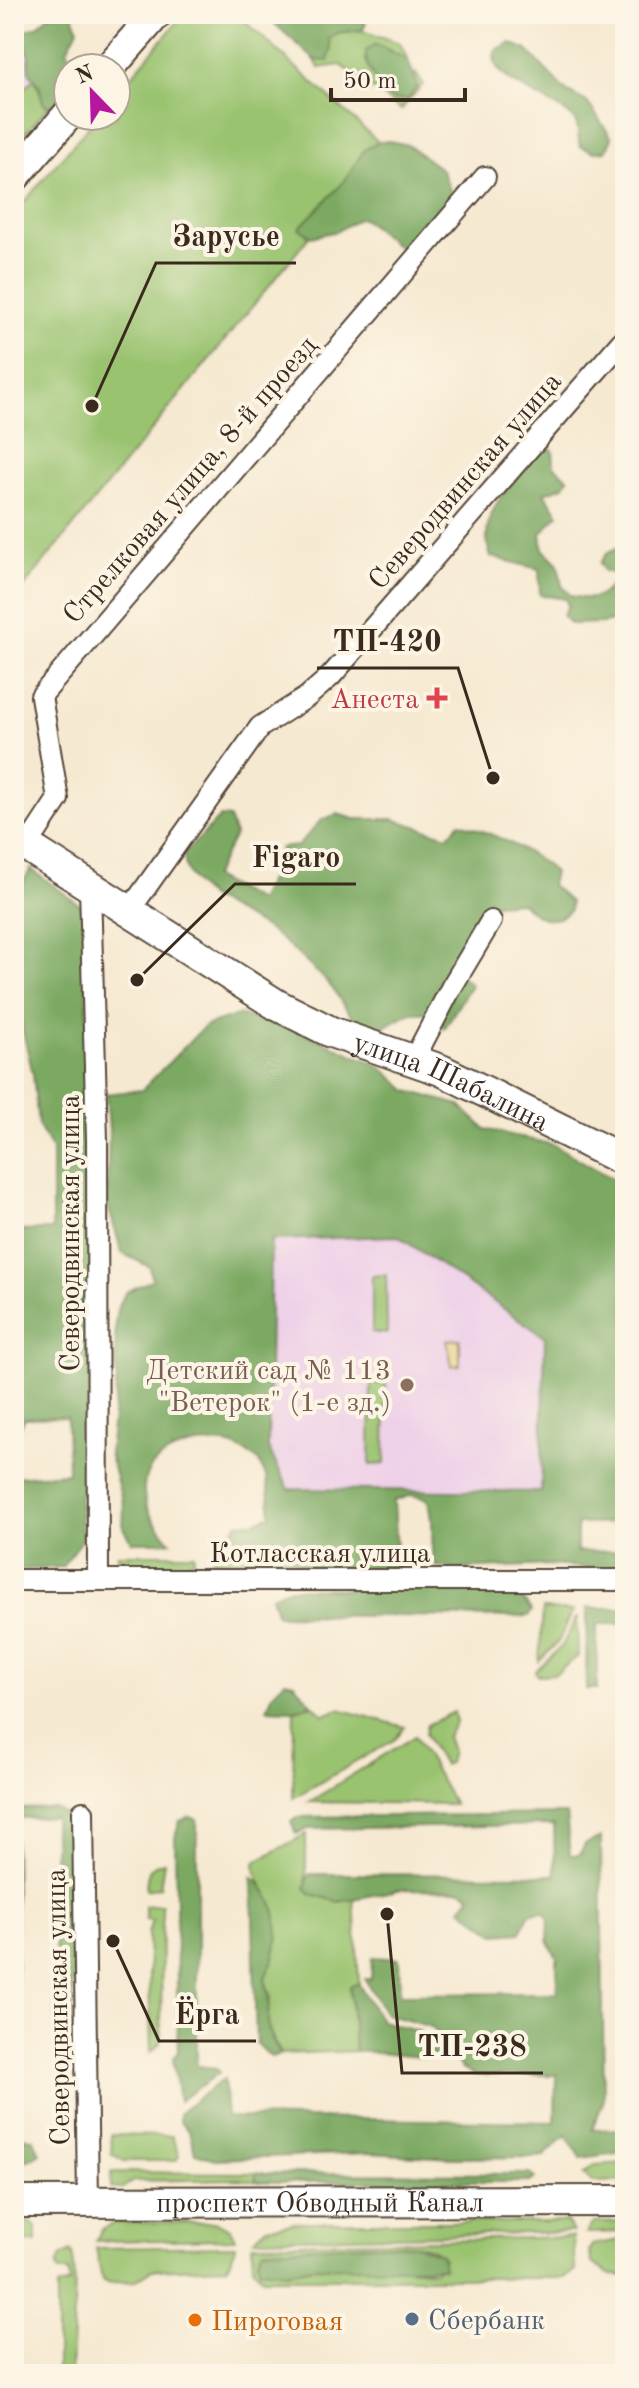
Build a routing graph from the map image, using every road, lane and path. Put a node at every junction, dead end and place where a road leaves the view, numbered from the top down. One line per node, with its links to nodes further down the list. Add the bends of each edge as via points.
1 (156, 14): 2 (street)
2 (123, 52)
3 (53, 132): 4 (street)
4 (14, 177)
5 (485, 177): 7 (street, Стрелковая улица, 8-й проезд, via 41,696 58,799)
6 (625, 338): 9 (street, Северодвинская улица, via 331,676 260,727)
7 (20, 842): 8 (street, улица Шабалина)
8 (90, 887): 9 (street, улица Шабалина); 14 (street, Северодвинская улица, via 97,1140)
9 (129, 911): 11 (street, улица Шабалина, via 277,1005 331,1032)
10 (491, 921): 11 (street)
11 (414, 1059): 12 (street, улица Шабалина)
12 (625, 1161)
13 (14, 1580): 14 (street, Котласская улица)
14 (98, 1580): 15 (street, Котласская улица)
15 (625, 1580)
16 (83, 1812): 19 (street, Северодвинская улица)
17 (625, 2201): 19 (street, проспект Обводный Канал)
18 (14, 2202): 19 (street, проспект Обводный Канал)
19 (88, 2202)

